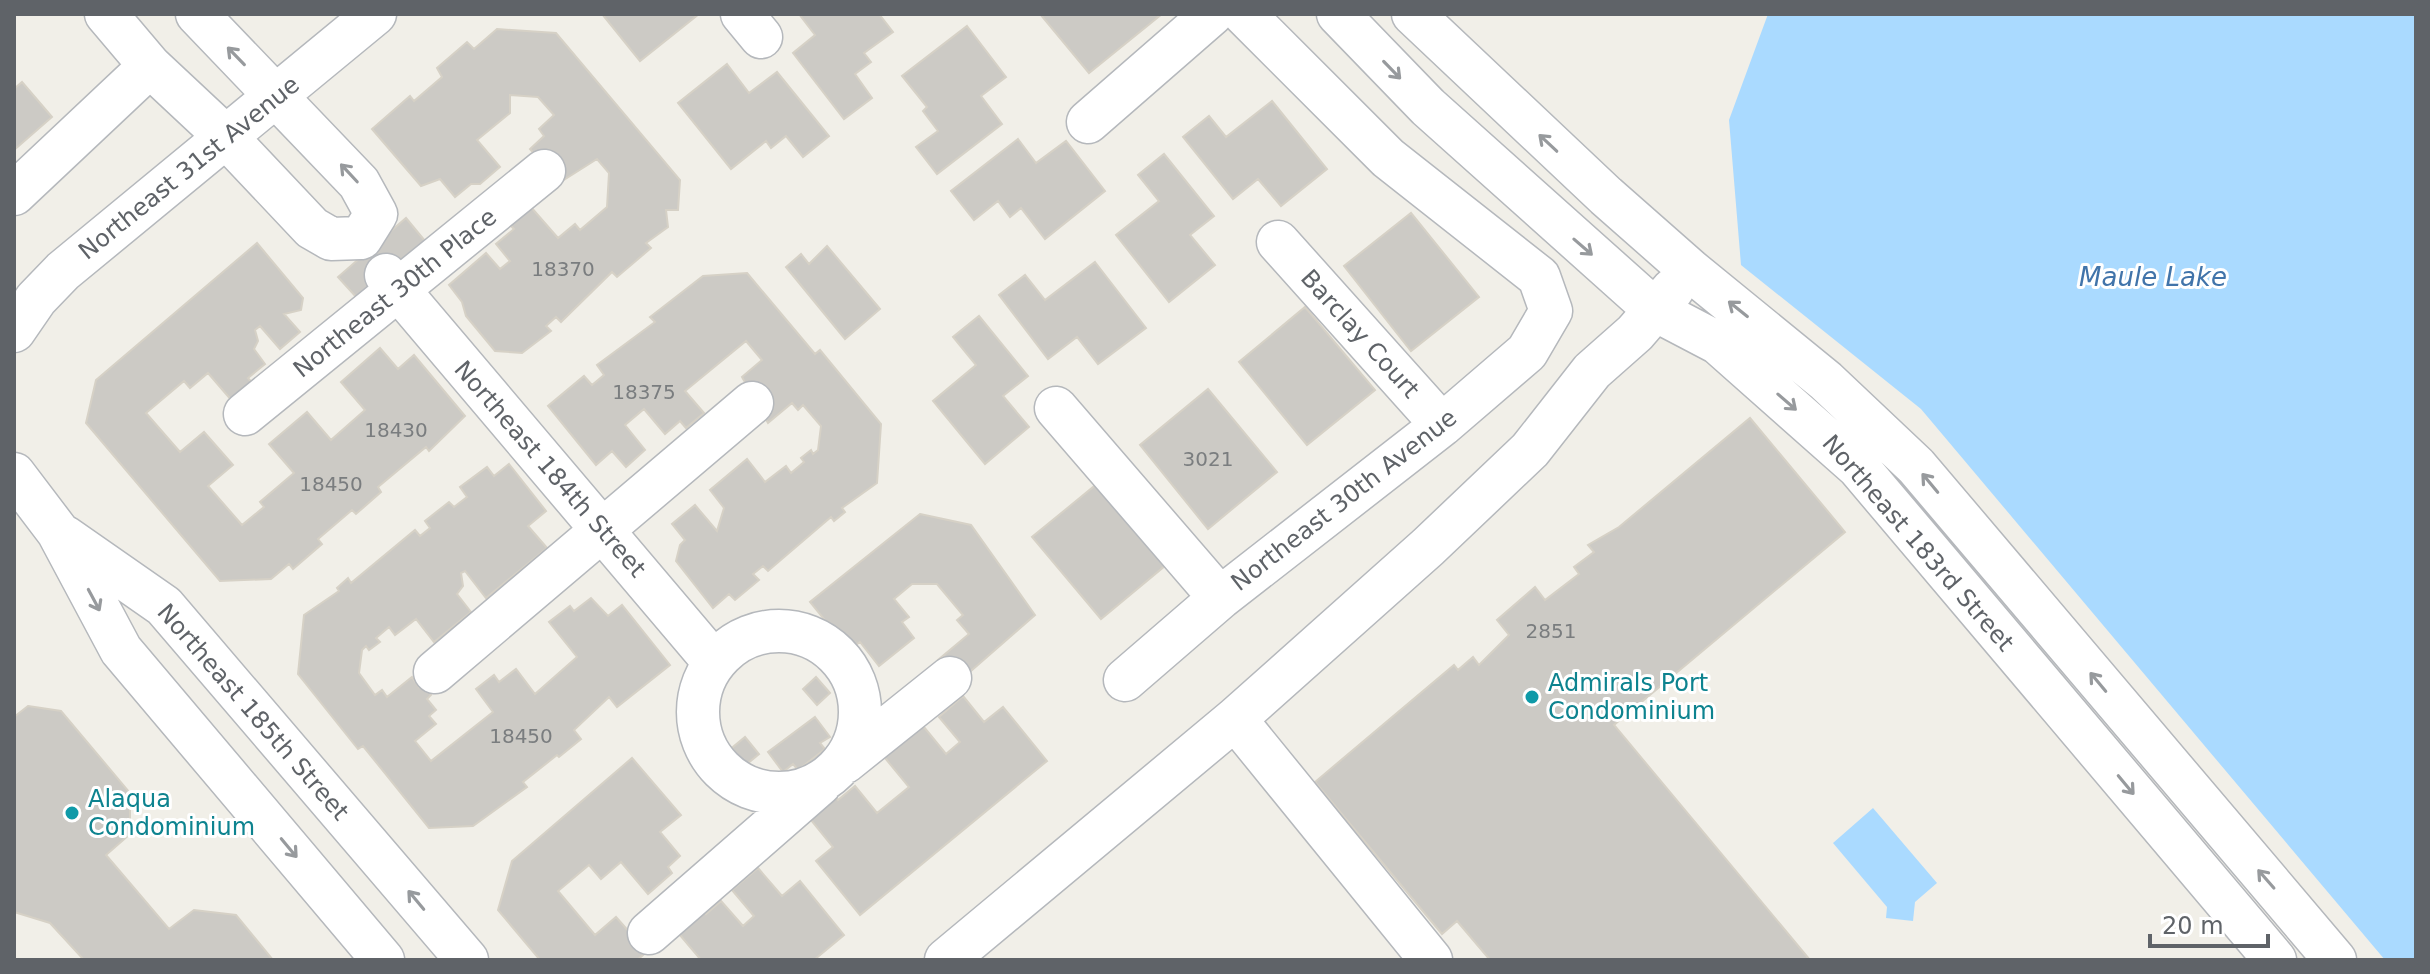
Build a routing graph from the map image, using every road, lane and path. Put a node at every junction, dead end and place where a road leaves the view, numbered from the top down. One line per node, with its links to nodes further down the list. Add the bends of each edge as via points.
1 (106, 14): 8 (street)
2 (197, 14): 9 (street, one-way to 2)
3 (375, 14): 9 (street, Northeast 31st Avenue)
4 (1212, 14): 10 (street)
5 (1244, 14): 22 (street, Northeast 30th Avenue, via 1388,158 1539,277 1551,311 1527,352)
6 (1338, 14): 17 (street, Northeast 183rd Street, one-way to 17, via 1428,107)
7 (1413, 14): 16 (street, Northeast 183rd Street, one-way to 7)
8 (150, 66): 11 (street); 13 (street)
9 (277, 97): 11 (street, Northeast 31st Avenue); 15 (street, one-way to 9, via 376,214 370,199)
10 (1088, 122)
11 (227, 138): 15 (street, via 312,228); 18 (street, Northeast 31st Avenue, via 63,271)
12 (544, 171): 15 (street, Northeast 30th Place)
13 (14, 194)
14 (1278, 242): 22 (street, Barclay Court)
15 (378, 264): 21 (street, Northeast 30th Place); 24 (street, Northeast 184th Street)
16 (1690, 270): 17 (street); 41 (street, Northeast 183rd Street, one-way to 16, via 1916,466 1826,381)
17 (1655, 310): 31 (street, via 1592,371 1530,450); 40 (street, Northeast 183rd Street, one-way to 40, via 1718,343 1858,467)
18 (14, 331)
19 (752, 403): 24 (street)
20 (1056, 408): 26 (street)
21 (245, 414)
22 (1442, 425): 26 (street, Northeast 30th Avenue)
23 (14, 474): 25 (street)
24 (604, 531): 27 (street, Northeast 184th Street); 28 (street)
25 (58, 532): 32 (street, Northeast 185th Street, via 164,606); 34 (street, one-way to 34, via 121,650)
26 (1220, 598): 30 (street, Northeast 30th Avenue)
27 (714, 662): 33 (street, via 698,709 701,734 711,757 729,775 750,788 787,792); 33 (street, via 730,647 769,631 812,637 830,649 855,683 860,704 853,747)
28 (435, 672)
29 (950, 678): 33 (street)
30 (1125, 680)
31 (1235, 719): 38 (street); 39 (street)
32 (304, 767): 34 (street); 37 (street, Northeast 185th Street, one-way to 32)
33 (832, 773): 35 (street)
34 (255, 807): 36 (street, one-way to 36)
35 (649, 933)
36 (383, 960)
37 (467, 960)
38 (946, 960)
39 (1431, 960)
40 (2275, 960)
41 (2335, 960)

